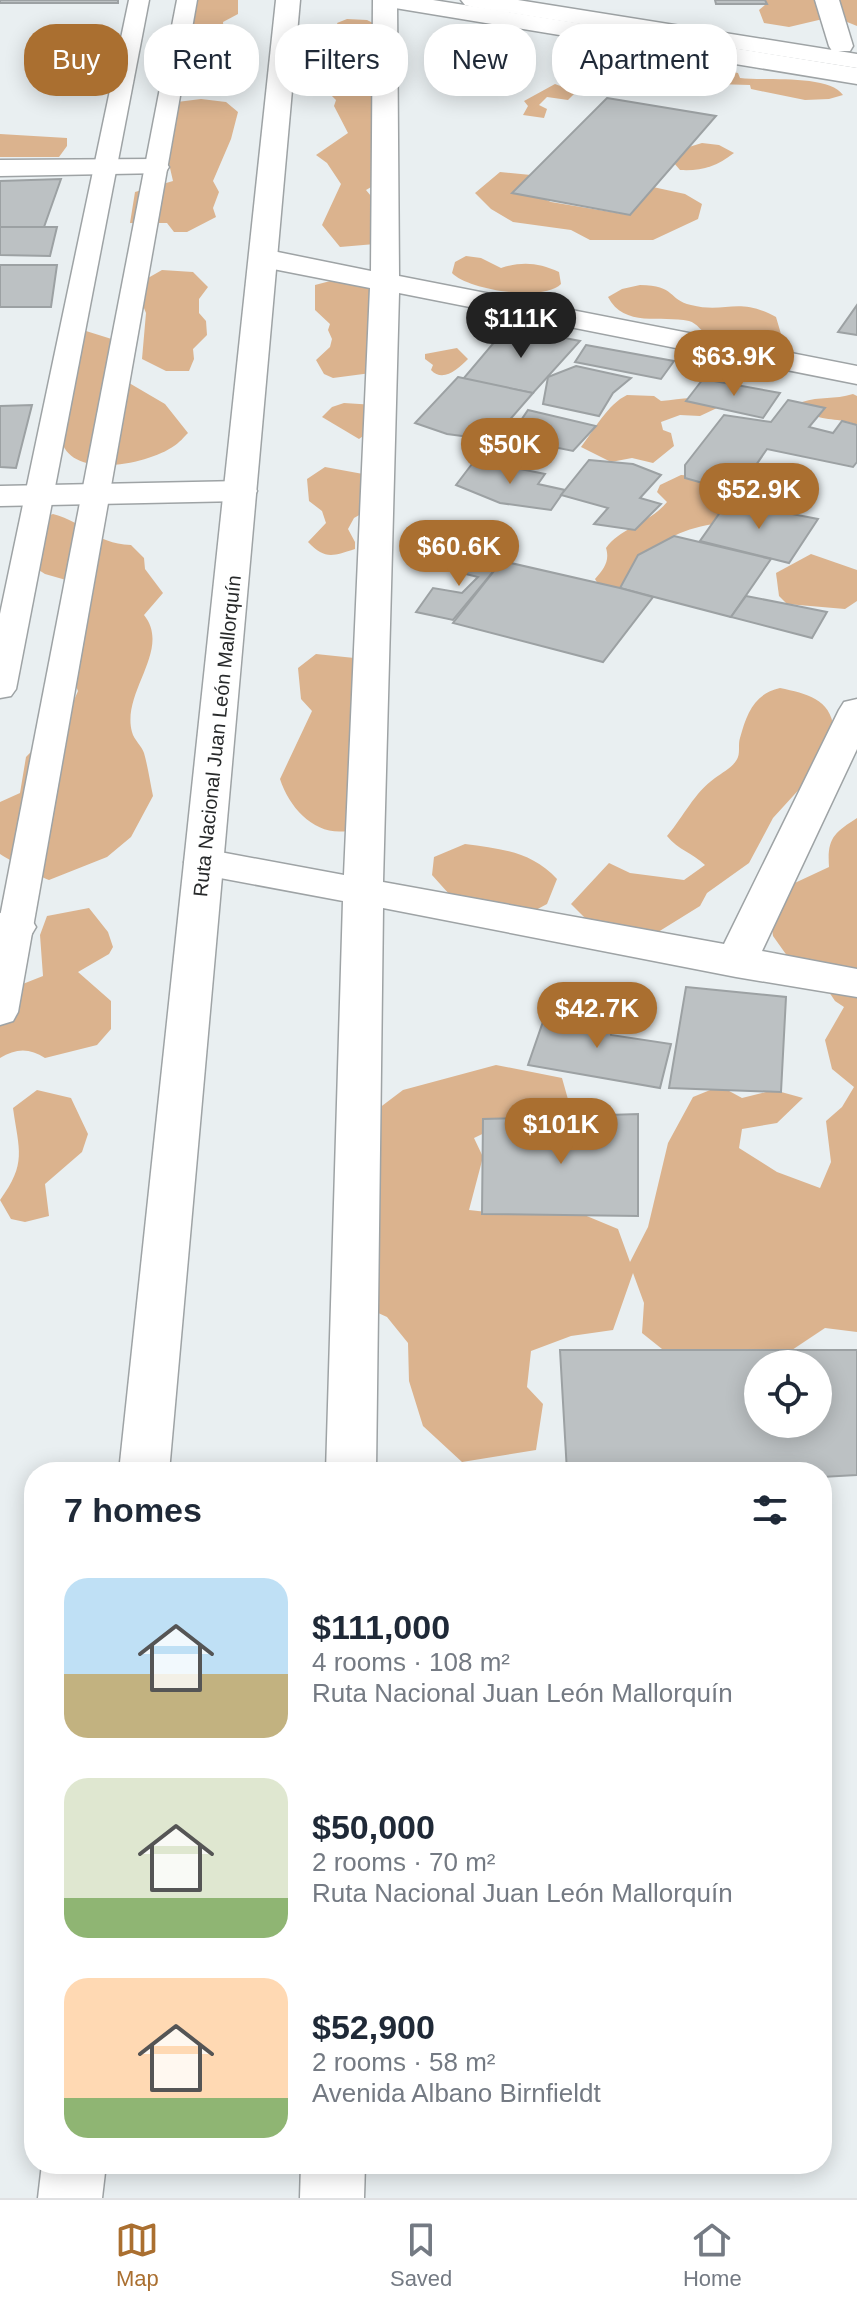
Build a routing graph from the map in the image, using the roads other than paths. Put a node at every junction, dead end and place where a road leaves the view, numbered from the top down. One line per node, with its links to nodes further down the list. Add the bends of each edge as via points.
1 (139, 0): 10 (lane)
2 (187, 0): 11 (lane)
3 (288, 0): 13 (main road, Ruta Nacional Juan León Mallorquín)
4 (387, 0): 9 (main road); 14 (main road)
5 (473, 0): 8 (main road)
6 (551, 0): 8 (main road)
7 (827, 0): 8 (main road)
8 (852, 52)
9 (857, 76)
10 (106, 167): 11 (main road); 12 (main road); 18 (lane)
11 (156, 167): 17 (lane)
12 (0, 168)
13 (263, 258): 14 (main road); 16 (main road, Ruta Nacional Juan León Mallorquín)
14 (385, 282): 15 (main road); 23 (main road)
15 (857, 375)
16 (241, 491): 17 (main road); 22 (main road, Ruta Nacional Juan León Mallorquín)
17 (96, 492): 18 (main road); 24 (lane)
18 (39, 495): 19 (main road); 20 (lane)
19 (0, 496)
20 (0, 689)
21 (857, 710): 25 (main road)
22 (204, 862): 23 (main road); 28 (main road, Ruta Nacional Juan León Mallorquín)
23 (363, 891): 25 (main road); 29 (main road)
24 (8, 927): 27 (lane)
25 (736, 963): 26 (main road)
26 (857, 983)
27 (0, 1012)
28 (145, 1462)
29 (351, 1462)
30 (73, 2174): 32 (main road)
31 (333, 2174): 33 (main road)
32 (70, 2198)
33 (332, 2198)

